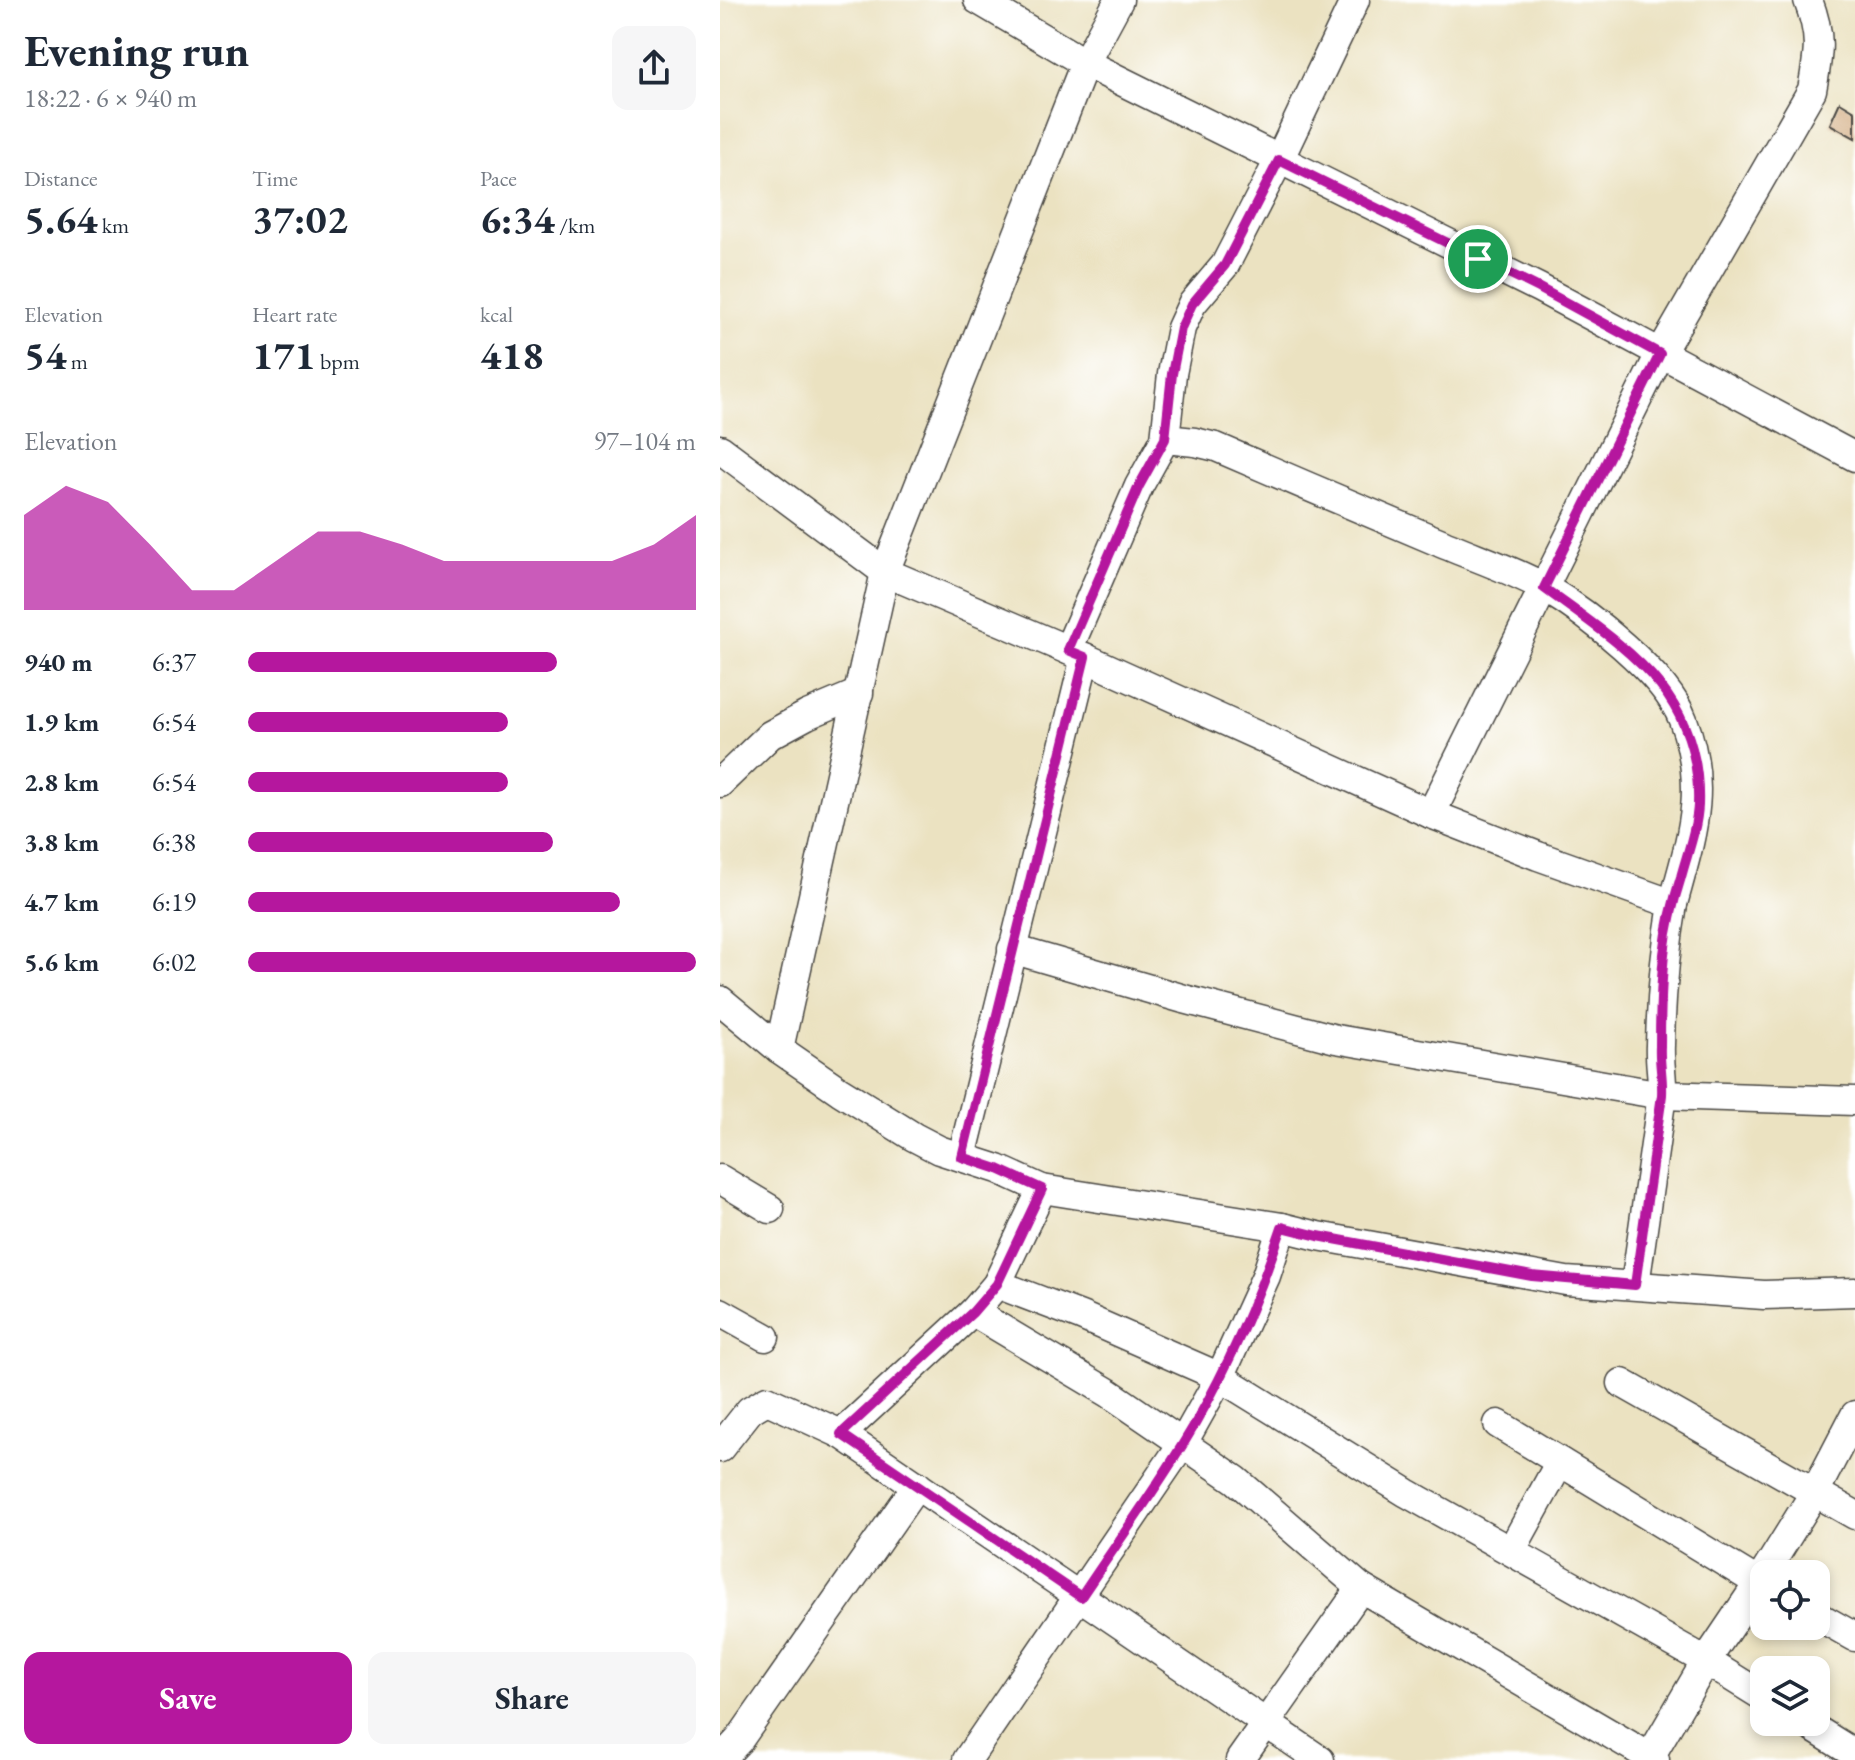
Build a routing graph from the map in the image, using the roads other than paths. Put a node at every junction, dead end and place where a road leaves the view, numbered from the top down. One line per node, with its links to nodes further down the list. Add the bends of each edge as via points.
1 (978, 0): 5 (street)
2 (1119, 0): 5 (street)
3 (1355, 0): 6 (street)
4 (1808, 0): 7 (street, via 1818,26 1812,90)
5 (1085, 63): 6 (street); 11 (street)
6 (1279, 160): 7 (street); 8 (street, via 1225,265 1192,304 1181,328)
7 (1660, 354): 10 (street); 12 (street)
8 (1165, 439): 12 (street, via 1216,447); 13 (street, via 1139,486)
9 (722, 455): 11 (street)
10 (1855, 457)
11 (885, 572): 13 (street); 14 (street)
12 (1544, 588): 16 (street); 17 (street, via 1630,651 1683,718 1694,757 1698,806)
13 (1077, 653): 16 (street); 18 (street)
14 (859, 693): 15 (street, via 770,735); 20 (street)
15 (720, 783)
16 (1431, 814): 17 (street)
17 (1673, 904): 21 (street, via 1664,955)
18 (1012, 949): 21 (street, via 1336,1039); 23 (street)
19 (720, 1000): 20 (street)
20 (779, 1049): 23 (street, via 914,1137)
21 (1662, 1095): 22 (street); 29 (street)
22 (1855, 1101)
23 (962, 1157): 25 (street)
24 (720, 1179): 26 (street)
25 (1042, 1189): 27 (street); 28 (street)
26 (770, 1209)
27 (1282, 1227): 29 (street, via 1532,1276); 34 (street)
28 (997, 1284): 32 (street); 34 (street)
29 (1635, 1285): 30 (street, via 1764,1295)
30 (1855, 1292)
31 (720, 1312): 33 (street)
32 (973, 1312): 38 (street); 39 (street)
33 (765, 1337)
34 (1220, 1377): 39 (street); 45 (street)
35 (1622, 1383): 43 (street)
36 (1855, 1415): 43 (street)
37 (1498, 1424): 41 (street)
38 (841, 1434): 40 (street, via 767,1400 750,1410); 42 (street)
39 (1183, 1443): 48 (street, via 1236,1480); 49 (street)
40 (720, 1448)
41 (1560, 1462): 45 (street); 47 (street)
42 (917, 1485): 49 (street); 59 (street)
43 (1815, 1492): 44 (street); 46 (street)
44 (1855, 1515)
45 (1511, 1551): 53 (street)
46 (1774, 1560)
47 (1750, 1572)
48 (1361, 1588): 55 (street); 58 (street)
49 (1081, 1597): 55 (street); 60 (street)
50 (1750, 1598): 53 (street)
51 (1830, 1623): 52 (street)
52 (1855, 1637)
53 (1706, 1661): 54 (street); 58 (street)
54 (1750, 1688)
55 (1267, 1724): 61 (street); 62 (street)
56 (1826, 1736): 57 (street)
57 (1855, 1754)
58 (1652, 1759)
59 (720, 1760)
60 (967, 1760)
61 (1240, 1760)
62 (1320, 1760)

